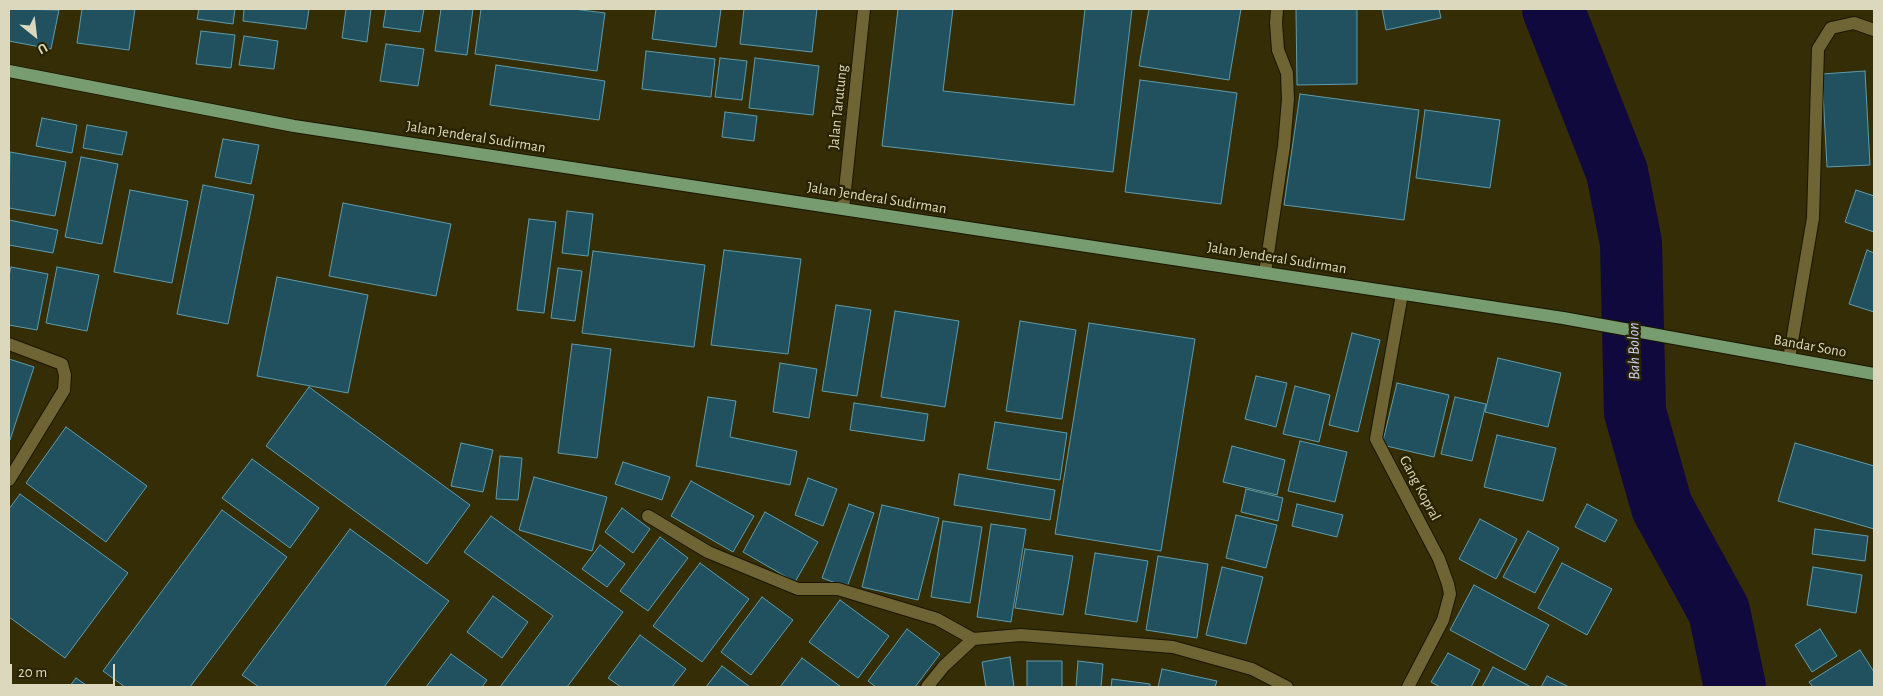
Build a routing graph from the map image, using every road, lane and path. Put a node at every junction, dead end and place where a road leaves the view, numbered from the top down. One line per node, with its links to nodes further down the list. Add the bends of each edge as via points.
1 (864, 9): 5 (street, Jalan Tarutung)
2 (1277, 9): 6 (street, via 1278,50 1286,73 1288,99)
3 (1874, 30): 10 (street, via 1854,24 1831,28 1818,49 1813,218)
4 (9, 71): 5 (main road, Jalan Jenderal Sudirman, via 294,126)
5 (843, 209): 6 (main road, Jalan Jenderal Sudirman)
6 (1265, 273): 7 (main road, Jalan Jenderal Sudirman)
7 (1402, 294): 9 (main road, Jalan Jenderal Sudirman, via 1563,318); 17 (street, Gang Kopral, via 1376,438 1439,559 1450,594 1442,620)
8 (9, 344): 12 (street, via 62,364 65,375 64,390)
9 (1741, 350): 10 (main road, Bandar Sono)
10 (1789, 359): 11 (main road, Bandar Sono)
11 (1874, 374)
12 (9, 480)
13 (648, 516): 14 (street, via 708,552 798,588 838,589 937,619)
14 (973, 640): 15 (street, via 944,666); 16 (street, via 1021,635 1173,647 1252,669)
15 (927, 687)
16 (1287, 687)
17 (1408, 687)

